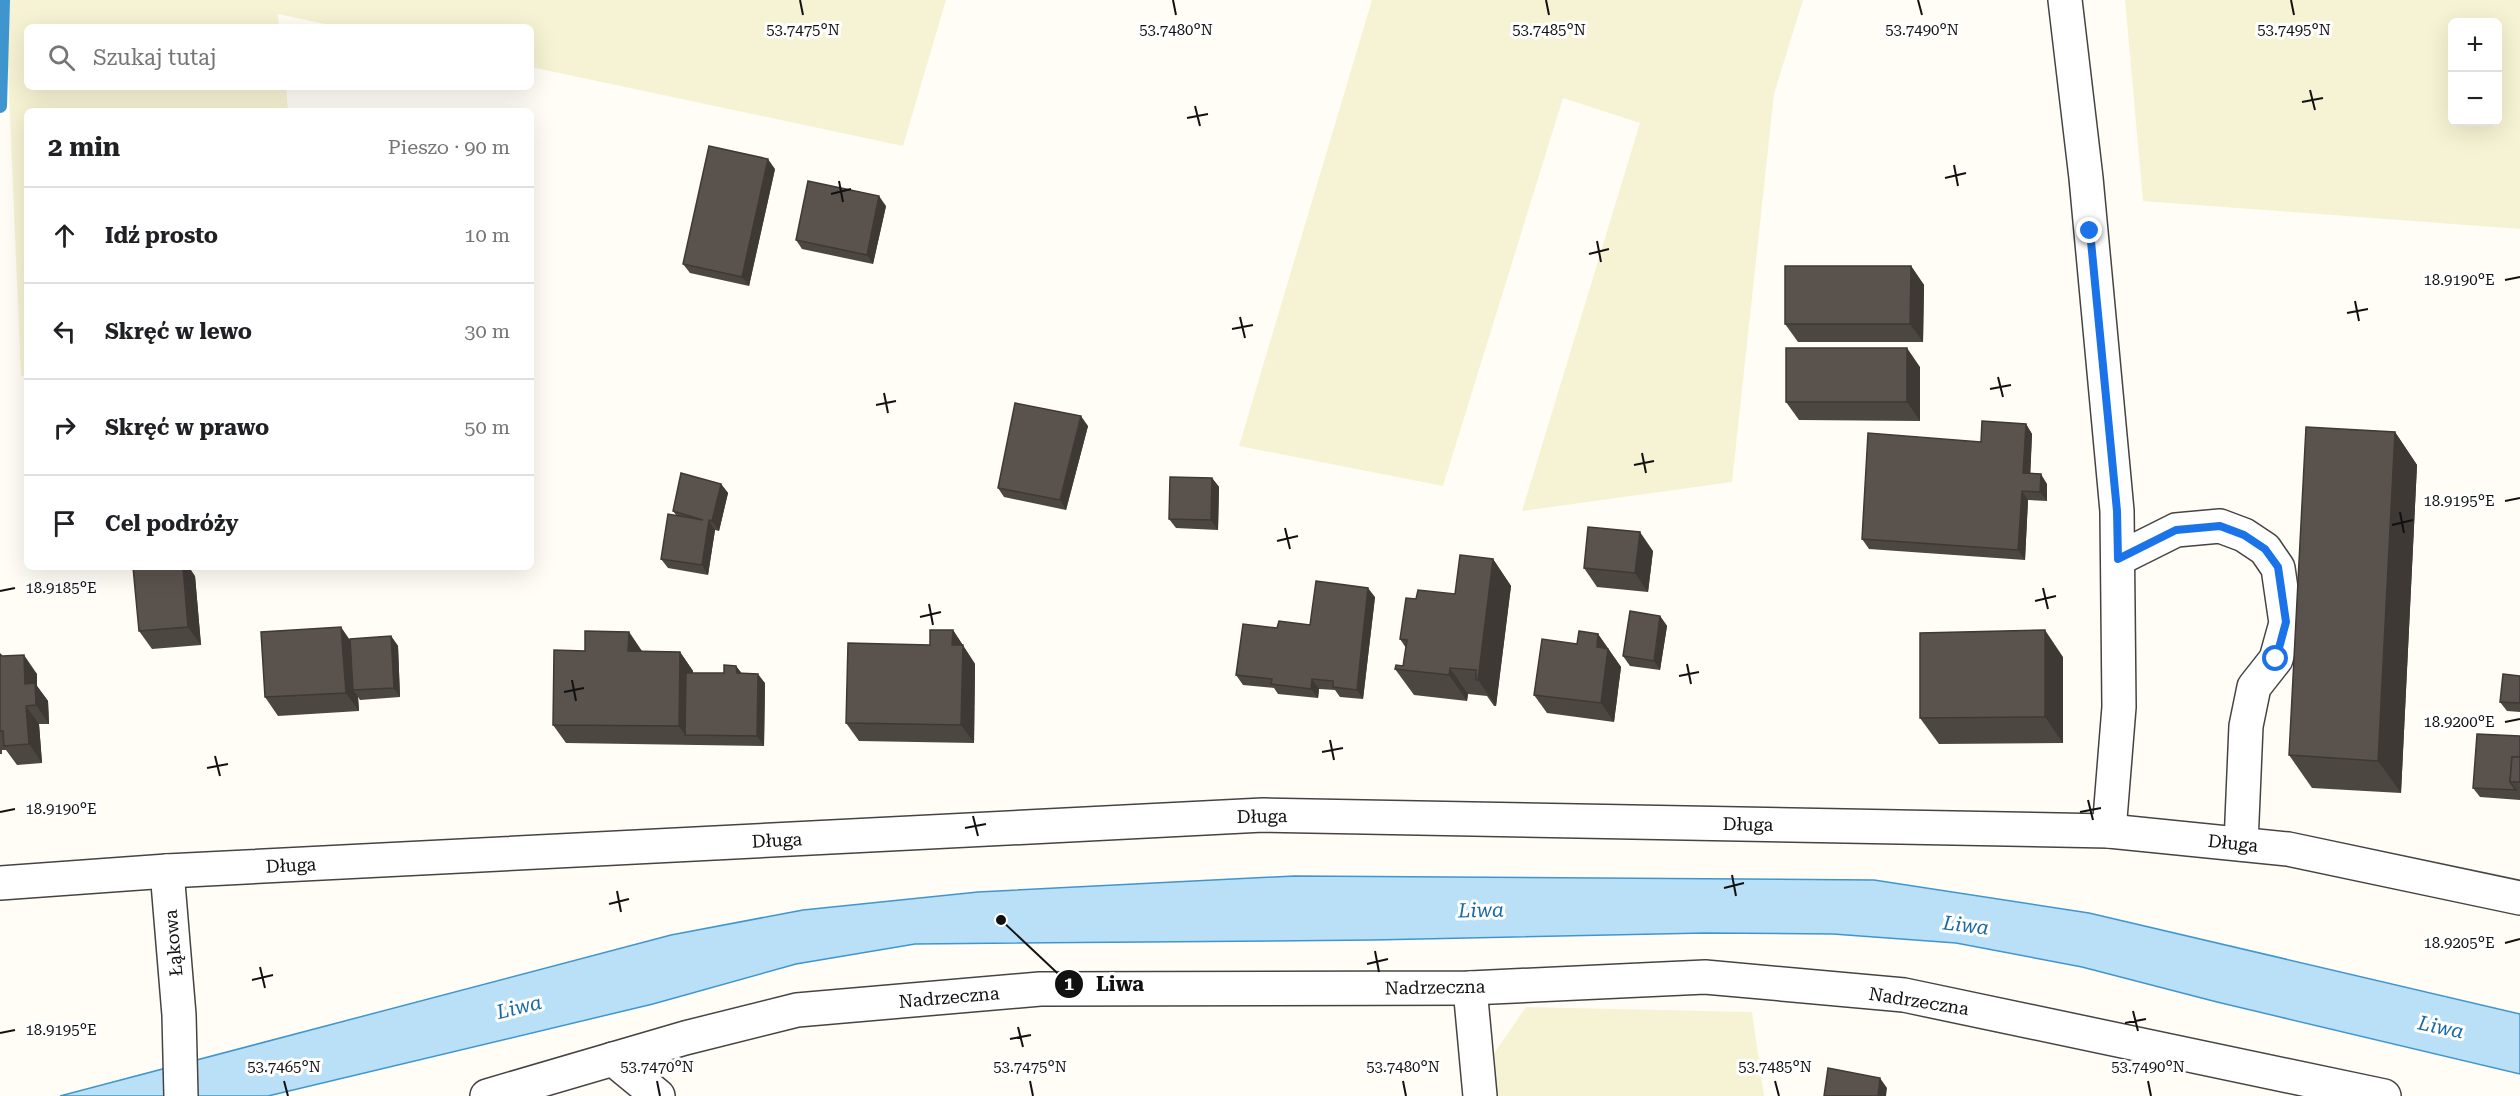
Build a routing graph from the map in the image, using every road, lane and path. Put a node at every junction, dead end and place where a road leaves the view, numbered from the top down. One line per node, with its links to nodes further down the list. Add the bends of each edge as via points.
1 (2065, 0): 2 (street, via 2086,178 2117,511)
2 (2118, 559): 3 (street, via 2119,708); 4 (street, via 2176,530 2220,526 2265,549 2278,567 2286,622 2276,659 2254,687 2247,726)
3 (2109, 831): 4 (street, Długa); 5 (street, Długa, via 1263,815)
4 (2241, 844): 7 (street, Długa, via 2288,849)
5 (167, 871): 6 (street, Długa); 10 (street, Łąkowa)
6 (0, 884)
7 (2520, 898)
8 (1470, 988): 9 (street, Nadrzeczna, via 1040,989 797,1010); 13 (street); 14 (street, Nadrzeczna, via 1705,978 1904,995)
9 (613, 1059): 11 (street, Nadrzeczna); 12 (street)
10 (182, 1096)
11 (487, 1096)
12 (658, 1096)
13 (1480, 1096)
14 (2384, 1096)

